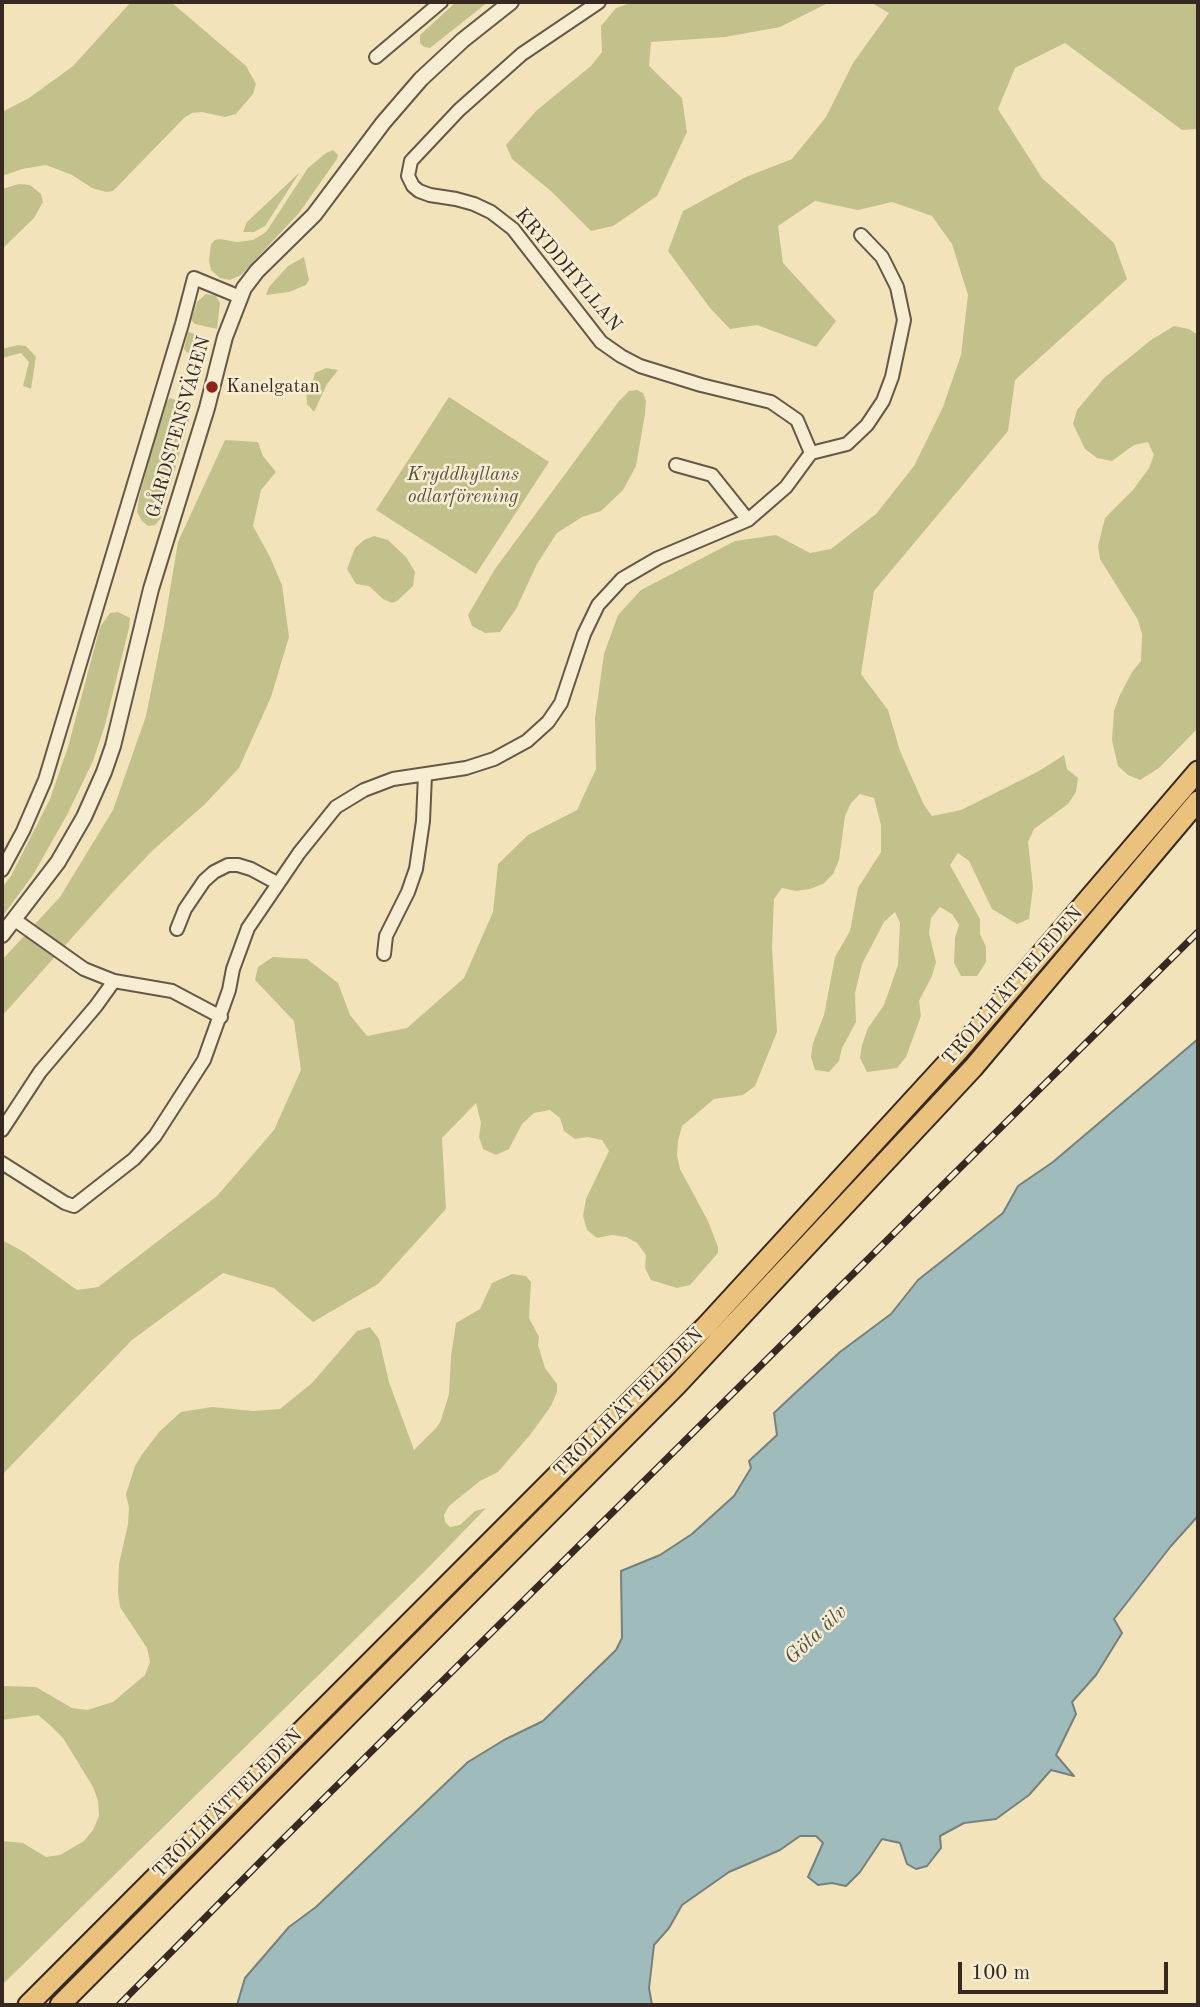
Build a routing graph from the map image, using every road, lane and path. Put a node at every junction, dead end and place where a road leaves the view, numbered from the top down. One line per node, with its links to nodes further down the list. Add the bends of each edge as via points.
1 (441, 2): 4 (street)
2 (511, 2): 6 (street, GÅRDSTENSVÄGEN, via 421,79 314,215 257,271)
3 (599, 2): 7 (street, KRYDDHYLLAN, via 522,54 459,110 411,162 411,183 419,191 474,204 513,229 601,342 621,356 640,366 771,402 797,420)
4 (376, 57)
5 (861, 235): 7 (street, via 882,257 897,287 904,320 892,377 867,425 847,444)
6 (240, 297): 13 (street, via 194,278 45,780); 15 (street, GÅRDSTENSVÄGEN, via 151,589 104,772 58,862)
7 (811, 453): 9 (street, via 786,487)
8 (676, 465): 9 (street, via 712,475)
9 (748, 520): 11 (street, via 658,558 622,579 598,605 561,703 527,741 494,759)
10 (1198, 771): 23 (highway, TROLLHÄTTELEDEN, via 958,1050 705,1327)
11 (425, 775): 14 (street, via 393,779 336,807); 18 (street, via 416,869 386,936)
12 (1198, 801): 24 (highway, TROLLHÄTTELEDEN, via 973,1068 676,1386)
13 (2, 870)
14 (277, 883): 16 (street, via 238,865 221,869 204,881); 20 (street, via 248,929)
15 (15, 920): 17 (street, GÅRDSTENSVÄGEN); 19 (street, via 65,958)
16 (177, 929)
17 (2, 934)
18 (384, 954)
19 (114, 981): 20 (street, via 172,991); 21 (street, via 40,1072)
20 (221, 1017): 22 (street, via 204,1060 155,1136 81,1202 74,1206 65,1203)
21 (2, 1130)
22 (2, 1163)
23 (28, 2005)
24 (60, 2005)

